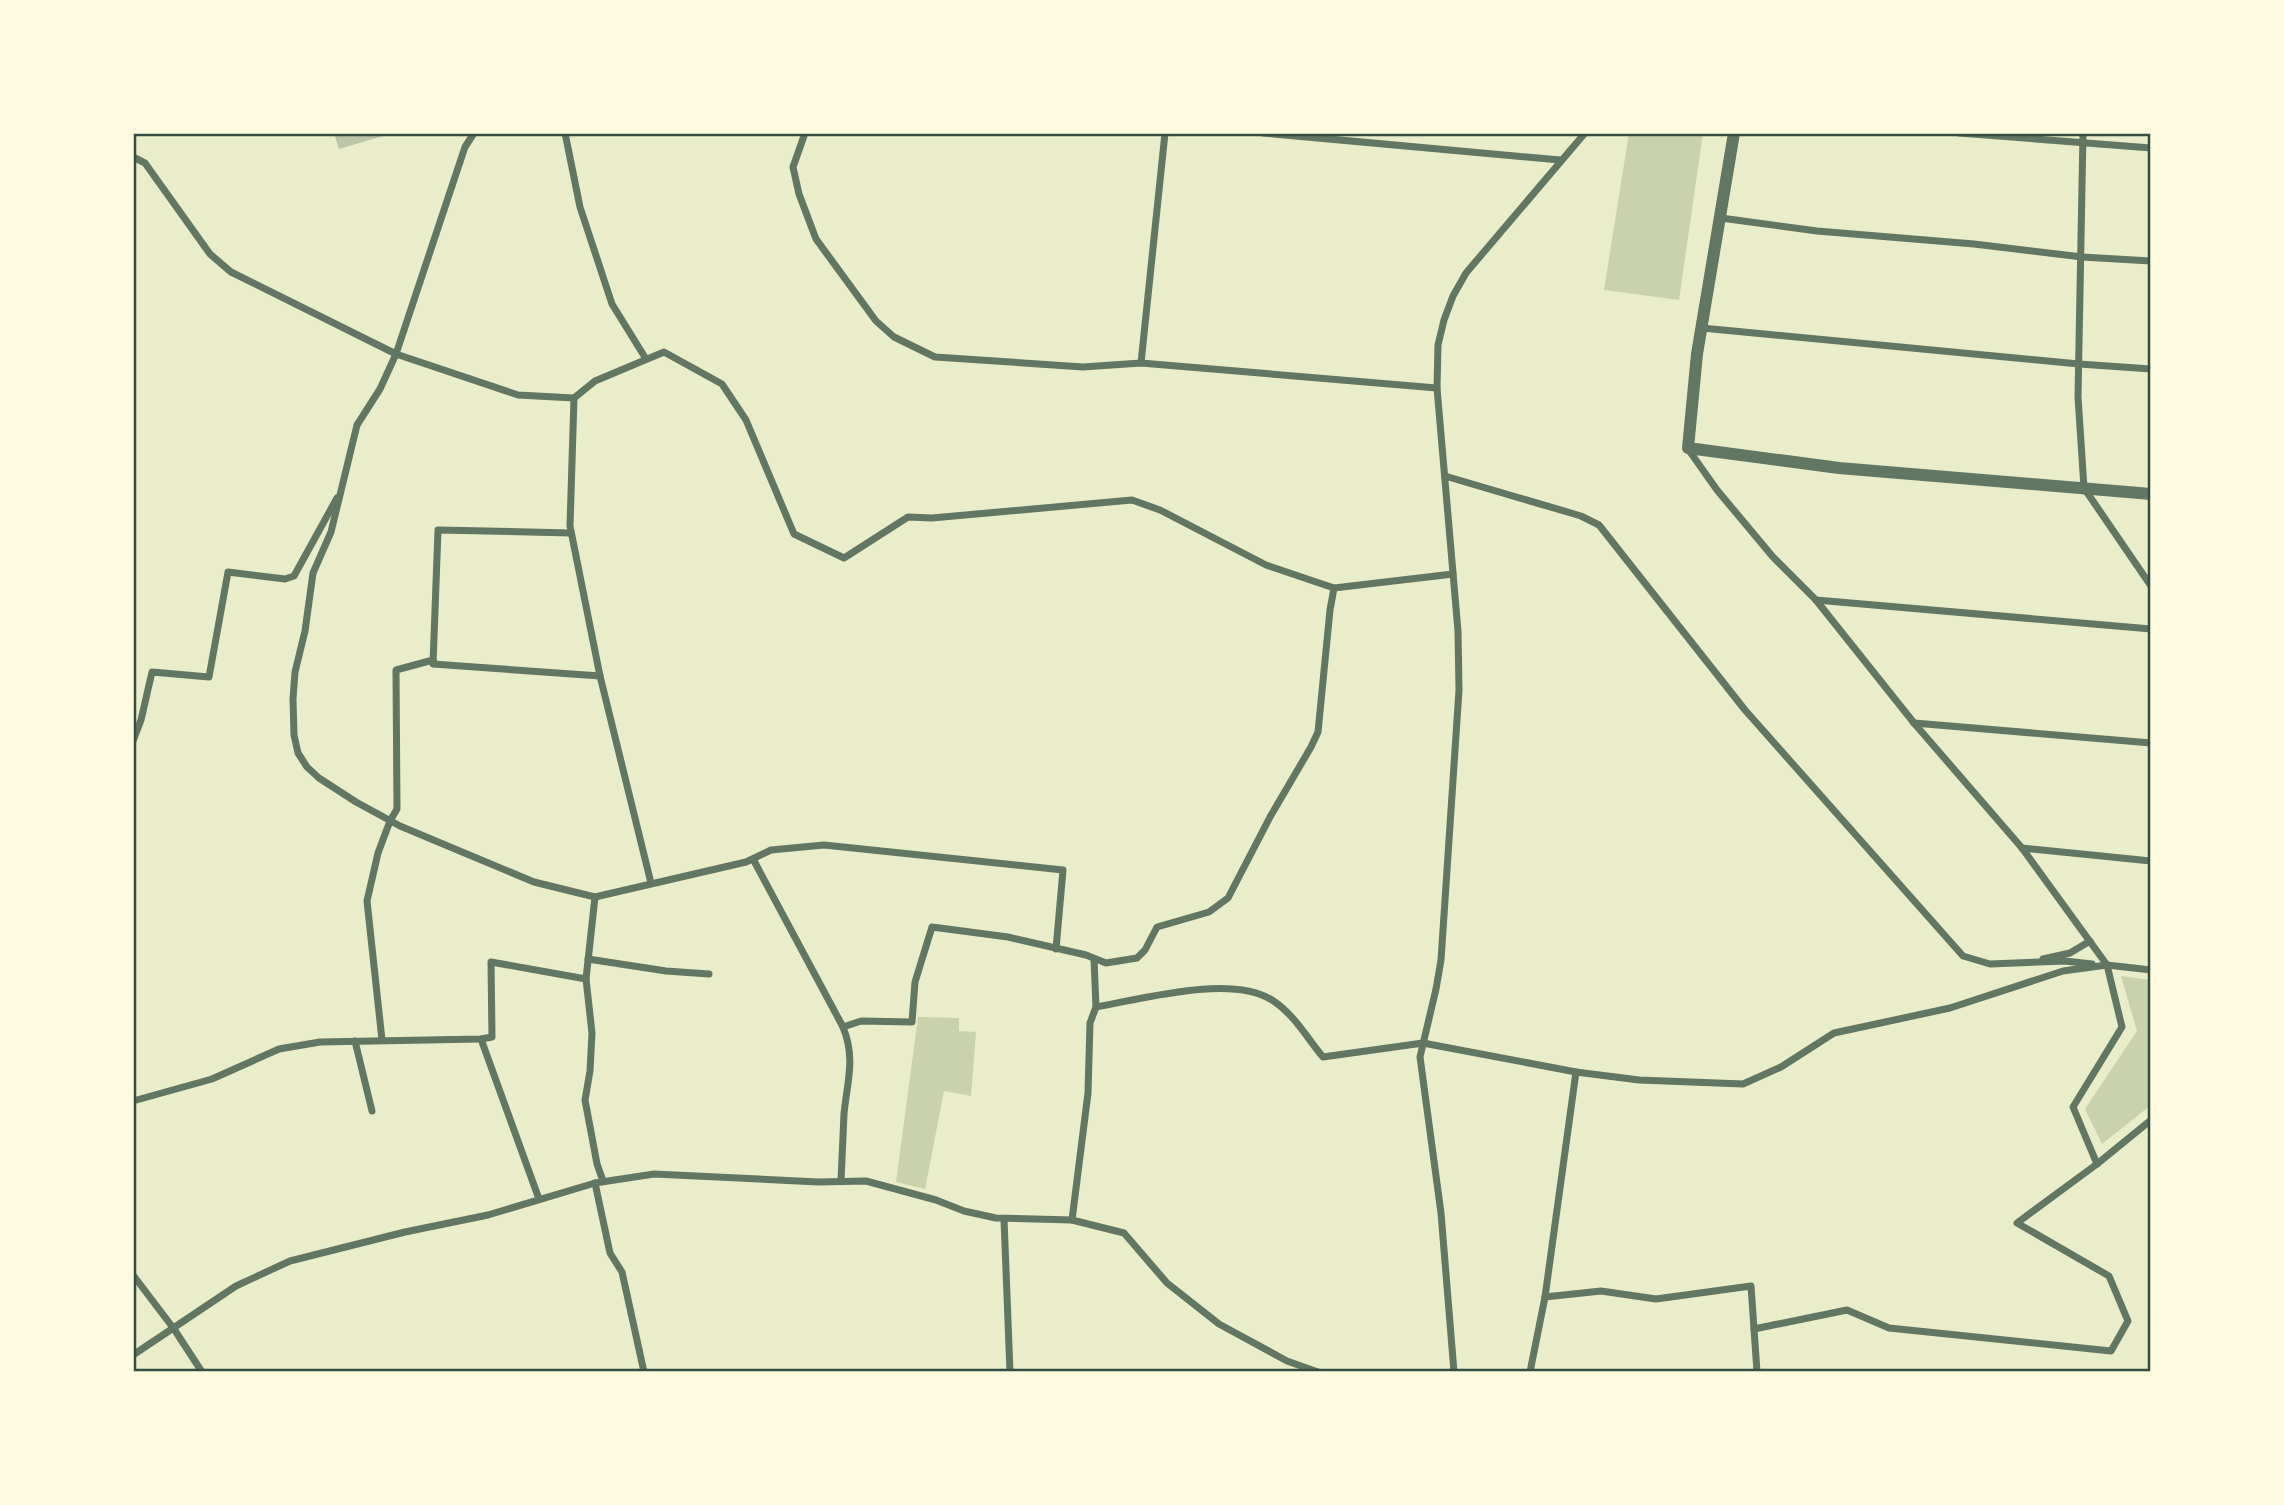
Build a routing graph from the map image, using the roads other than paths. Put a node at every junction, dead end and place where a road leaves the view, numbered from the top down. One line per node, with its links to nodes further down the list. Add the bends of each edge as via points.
1 (474, 133): 18 (street, via 465,147)
2 (565, 133): 19 (street, via 580,206 612,304)
3 (805, 133): 20 (street, via 793,167 816,239 876,321 894,337 936,357 1083,367)
4 (1165, 133): 20 (street)
5 (1263, 133): 13 (street)
6 (1585, 133): 13 (street)
7 (1734, 133): 14 (street)
8 (1959, 133): 10 (street)
9 (2083, 133): 10 (street)
10 (2083, 144): 11 (street); 15 (street)
11 (2151, 148)
12 (133, 157): 18 (street, via 145,163 210,254 231,272)
13 (1560, 160): 23 (street, via 1466,273 1453,296 1438,345)
14 (1721, 218): 15 (street); 17 (street)
15 (2081, 257): 16 (street); 21 (street)
16 (2151, 261)
17 (1702, 328): 21 (street); 25 (street)
18 (396, 354): 24 (street, via 518,395); 29 (street, via 357,425)
19 (646, 359): 24 (street, via 595,381); 33 (street, via 664,352 722,384 746,420 794,534 844,558 908,517 1132,500 1266,565)
20 (1141, 363): 23 (street)
21 (2079, 364): 22 (street); 27 (street)
22 (2151, 369)
23 (1437, 388): 26 (street)
24 (574, 398): 30 (street)
25 (1688, 448): 27 (street, via 1839,468); 34 (street, via 1765,547)
26 (1445, 476): 31 (street); 51 (street, via 1599,525 1745,710 1963,956 1990,964)
27 (2084, 488): 28 (street); 32 (street)
28 (2151, 494)
29 (339, 495): 39 (street, via 295,576 285,579 228,572 209,677 152,672); 41 (street, via 331,531 313,573 295,672 294,735 298,753 319,778)
30 (571, 533): 36 (street, via 438,530); 37 (street)
31 (1453, 573): 33 (street); 61 (street, via 1459,690 1450,836 1441,960)
32 (2151, 586)
33 (1334, 588): 50 (street, via 1318,732 1228,898 1209,912 1157,927 1137,958)
34 (1816, 600): 35 (street); 38 (street)
35 (2151, 629)
36 (433, 660): 37 (street, via 433,664); 41 (street, via 396,670 397,809)
37 (600, 676): 45 (street)
38 (1914, 723): 40 (street); 42 (street)
39 (133, 741)
40 (2151, 743)
41 (390, 821): 46 (street, via 534,882); 59 (street, via 367,901)
42 (2022, 848): 44 (street); 47 (street)
43 (753, 859): 45 (street); 48 (street, via 771,850 824,845 1063,870); 57 (street)
44 (2151, 861)
45 (651, 883): 46 (street)
46 (595, 897): 49 (street)
47 (2090, 941): 51 (street, via 2070,953); 52 (street)
48 (1056, 949): 50 (street); 57 (street, via 932,927 915,982 912,1022 861,1021)
49 (588, 959): 54 (street); 55 (street)
50 (1094, 959): 56 (street)
51 (2025, 963): 52 (street)
52 (2107, 965): 53 (street); 62 (street, via 2063,971 1950,1007 1834,1033 1781,1068 1743,1084); 66 (street, via 2122,1027 2073,1107)
53 (2151, 970)
54 (709, 974)
55 (586, 979): 58 (street, via 491,962 492,1037); 68 (street, via 592,1033 585,1100)
56 (1096, 1007): 61 (street, via 1196,989 1246,991 1271,999 1292,1016 1323,1057); 71 (street, via 1090,1023 1088,1093)
57 (844, 1027): 67 (street, via 851,1045)
58 (481, 1039): 59 (street); 69 (street)
59 (382, 1040): 60 (street)
60 (355, 1041): 63 (street, via 279,1049 212,1079); 64 (street)
61 (1423, 1043): 62 (street); 81 (street, via 1420,1056 1441,1213)
62 (1576, 1072): 73 (street)
63 (133, 1101)
64 (372, 1111)
65 (2151, 1120): 66 (street)
66 (2097, 1164): 75 (street, via 2017,1223 2109,1276 2128,1321 2111,1351 1889,1328 1847,1310)
67 (841, 1181): 68 (street, via 654,1174); 70 (street, via 866,1181)
68 (599, 1182): 69 (street); 78 (street, via 610,1253 622,1272)
69 (540, 1199): 74 (street, via 488,1216 290,1261 236,1286)
70 (1004, 1219): 71 (street); 79 (street)
71 (1072, 1220): 80 (street, via 1124,1233 1167,1283 1219,1324 1287,1361)
72 (133, 1275): 74 (street)
73 (1545, 1297): 75 (street, via 1601,1291 1656,1299 1751,1286); 82 (street)
74 (174, 1329): 76 (street); 77 (street)
75 (1754, 1329): 83 (street)
76 (133, 1355)
77 (202, 1372)
78 (644, 1372)
79 (1010, 1372)
80 (1318, 1372)
81 (1454, 1372)
82 (1530, 1372)
83 (1757, 1372)

